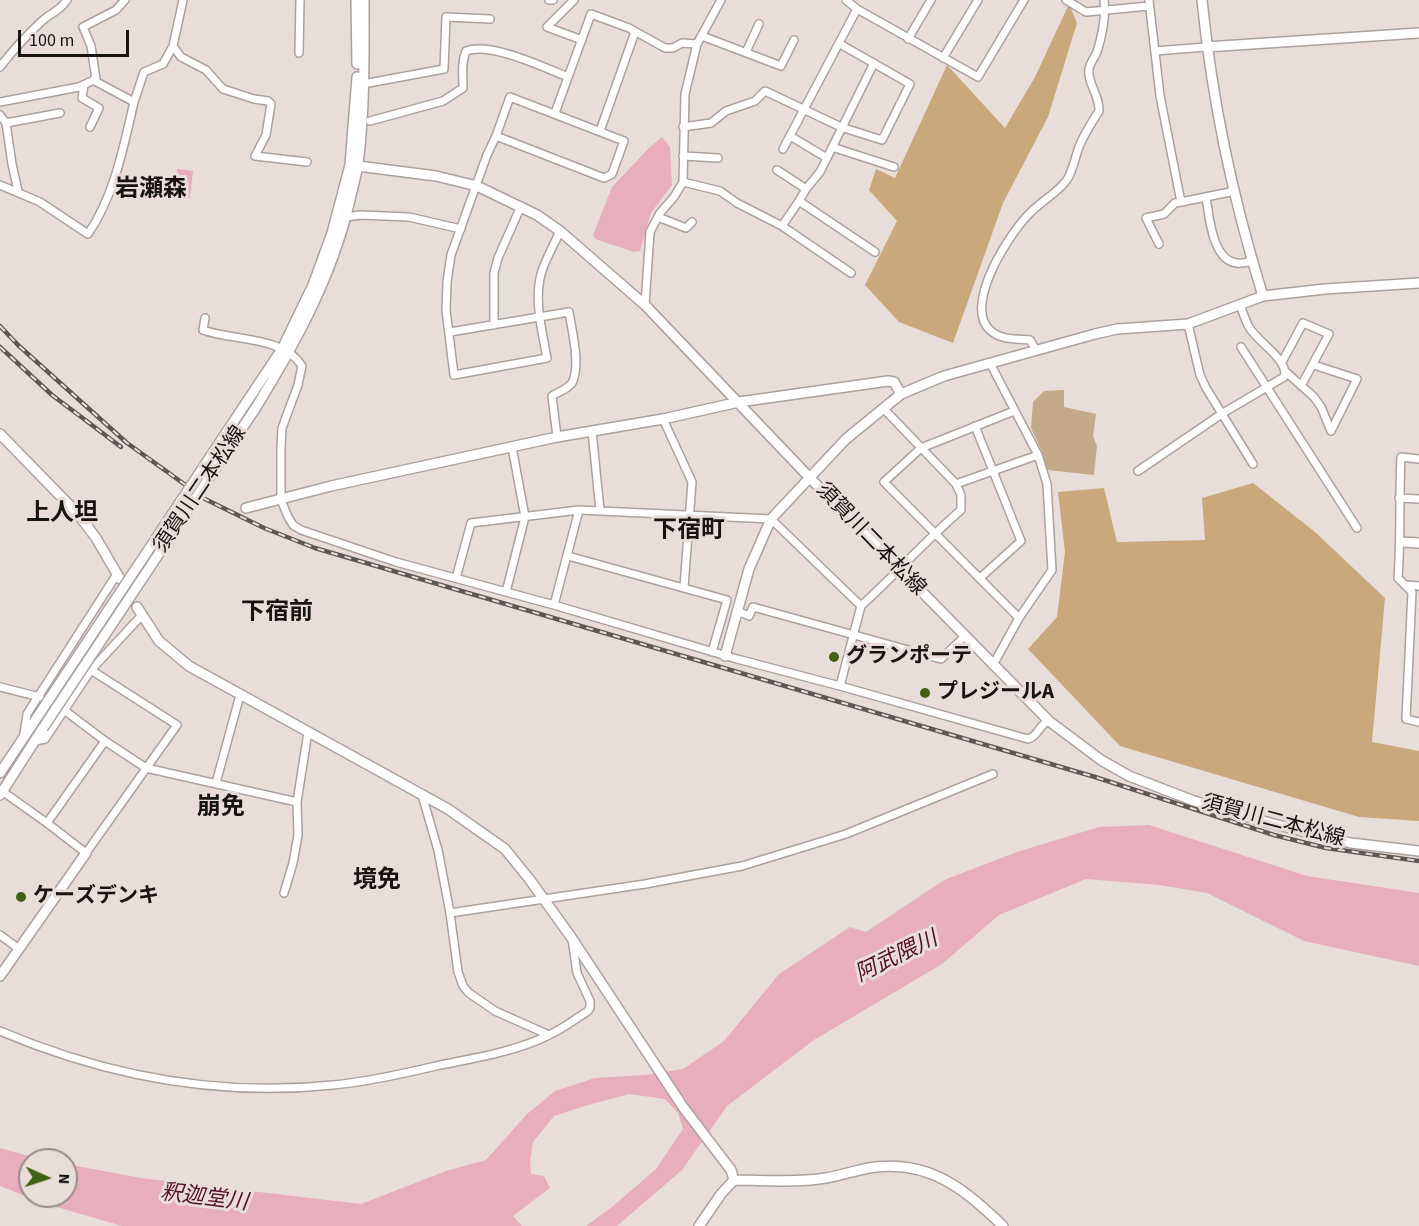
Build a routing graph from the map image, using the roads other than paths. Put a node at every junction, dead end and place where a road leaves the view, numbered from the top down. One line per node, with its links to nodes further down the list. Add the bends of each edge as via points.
1 (67, 0): 36 (street, via 59,11 49,14 23,38)
2 (125, 0): 38 (street, via 116,10 83,27 91,46 96,79)
3 (183, 0): 29 (street)
4 (300, 0): 33 (street)
5 (356, 0): 61 (street)
6 (364, 0): 39 (street)
7 (574, 0): 25 (street, via 547,27)
8 (721, 0): 23 (street)
9 (846, 0): 17 (street)
10 (931, 0): 24 (street)
11 (978, 0): 34 (street)
12 (1024, 0): 34 (street, via 978,77)
13 (1066, 0): 18 (street, via 1086,12)
14 (1104, 0): 18 (street)
15 (1202, 0): 30 (street)
16 (1149, 3): 18 (street); 31 (street)
17 (857, 9): 24 (street); 28 (street)
18 (1105, 10): 95 (street, via 1097,51 1089,69 1099,111 1079,146 1068,179 1032,210 1002,249 982,305 985,324 991,332 1004,338 1030,340)
19 (490, 18): 39 (street, via 446,16 444,69)
20 (759, 24): 32 (street)
21 (635, 32): 25 (street, via 591,14); 27 (street, via 665,48); 52 (street)
22 (1419, 33): 30 (street)
23 (702, 36): 27 (street); 32 (street)
24 (908, 39): 34 (street)
25 (582, 40): 37 (street)
26 (794, 40): 32 (street, via 782,66)
27 (697, 44): 50 (street, via 685,94)
28 (840, 44): 35 (street); 43 (street)
29 (173, 46): 42 (street, via 163,64 144,72); 60 (street, via 181,57 206,70 223,89 271,104 266,135 255,156)
30 (1206, 47): 31 (street); 68 (street)
31 (1155, 51): 72 (street)
32 (746, 52)
33 (299, 53)
34 (943, 58)
35 (874, 63): 51 (street); 51 (street, via 910,84 882,140)
36 (0, 67)
37 (568, 76): 45 (street); 47 (street, via 494,50 472,49 464,57 463,88 443,101)
38 (93, 80): 40 (street); 42 (street)
39 (363, 84): 61 (street)
40 (84, 85): 41 (street); 49 (street, via 82,98 99,108)
41 (0, 102)
42 (134, 102): 69 (street, via 122,153 99,219 88,234)
43 (806, 109): 50 (street, via 765,91 755,101 726,111 711,123); 51 (street); 54 (street)
44 (60, 113): 48 (street)
45 (555, 113): 52 (street); 53 (street, via 510,97)
46 (0, 115): 48 (street)
47 (370, 121)
48 (6, 123): 69 (street)
49 (90, 127)
50 (683, 127): 57 (street)
51 (841, 127): 55 (street)
52 (600, 131): 53 (street, via 624,141 612,174 604,178)
53 (496, 136): 66 (street)
54 (790, 136): 56 (street); 59 (street)
55 (832, 147): 59 (street); 62 (street)
56 (783, 149)
57 (683, 156): 58 (street); 64 (street)
58 (718, 158)
59 (827, 158): 67 (street)
60 (307, 162)
61 (354, 165): 66 (street, 須賀川二本松線); 74 (street, 須賀川二本松線); 94 (street, 須賀川二本松線)
62 (894, 167)
63 (777, 170): 67 (street)
64 (683, 182): 75 (street); 77 (street, via 720,191)
65 (0, 185): 69 (street)
66 (477, 186): 73 (street, 須賀川二本松線); 78 (street)
67 (806, 189): 71 (street)
68 (1234, 190): 70 (street); 82 (street)
69 (18, 191)
70 (1206, 197): 72 (street); 82 (street, via 1213,238 1225,257 1236,264)
71 (799, 201): 77 (street); 81 (street)
72 (1181, 202): 80 (street, via 1164,214 1146,218)
73 (521, 206): 79 (street, 須賀川二本松線); 91 (street, via 494,273)
74 (346, 217): 78 (street, via 410,217); 94 (street, 須賀川二本松線, via 321,289)
75 (658, 217): 76 (street, via 686,228); 86 (street, via 650,232)
76 (692, 222)
77 (782, 226): 83 (street)
78 (461, 229): 92 (street, via 451,255 447,282)
79 (560, 231): 86 (street, 須賀川二本松線); 88 (street, via 538,287)
80 (1159, 244)
81 (875, 252)
82 (1252, 261): 85 (street)
83 (851, 273)
84 (1419, 283): 85 (street)
85 (1263, 296): 87 (street)
86 (645, 305): 103 (street, 須賀川二本松線)
87 (1240, 305): 90 (street); 96 (street, via 1258,340)
88 (539, 316): 91 (street); 92 (street, via 546,358 454,375); 111 (street, via 569,312 576,352 572,382 552,396)
89 (205, 318): 94 (street, via 203,330 218,336 264,342)
90 (1188, 324): 95 (street, via 1117,329); 106 (street, via 1200,375)
91 (494, 325): 92 (street)
92 (450, 332)
93 (1241, 347): 101 (street)
94 (286, 350): 123 (street, via 302,366 282,428); 162 (street, 須賀川二本松線, bridge, via 246,403); 163 (street, 須賀川二本松線, bridge, via 255,409)
95 (1036, 350): 97 (street)
96 (1282, 362): 98 (street, via 1303,323 1329,334); 99 (street)
97 (990, 363): 102 (street); 105 (street)
98 (1314, 365): 100 (street); 100 (street, via 1357,379 1331,431 1321,407)
99 (1286, 372): 100 (street); 101 (street)
100 (1301, 386)
101 (1267, 388): 106 (street); 130 (street)
102 (902, 393): 103 (street, via 894,382 888,381); 104 (street)
103 (739, 402): 107 (street); 119 (street, 須賀川二本松線)
104 (883, 408): 113 (street); 119 (street)
105 (1014, 411): 108 (street); 114 (street)
106 (1223, 413): 116 (street); 117 (street)
107 (663, 419): 109 (street); 127 (street, via 692,482)
108 (975, 426): 113 (street); 118 (street)
109 (592, 431): 111 (street); 126 (street)
110 (0, 435): 136 (street, via 78,514)
111 (557, 437): 112 (street)
112 (512, 447): 123 (street); 128 (street)
113 (921, 448): 120 (street); 131 (street, via 884,482)
114 (1038, 455): 118 (street); 147 (street, via 1047,484 1052,570)
115 (1419, 459): 121 (street, via 1401,457)
116 (1253, 464)
117 (1138, 471)
118 (994, 472): 120 (street); 138 (street, via 1022,541)
119 (809, 477): 129 (street); 135 (street, 須賀川二本松線)
120 (956, 484): 131 (street, via 961,510)
121 (1399, 498): 122 (street); 132 (street)
122 (1419, 499)
123 (281, 500): 124 (street); 137 (street, via 293,525 301,530)
124 (246, 508)
125 (579, 510): 126 (street); 128 (street); 134 (street)
126 (600, 510): 127 (street)
127 (691, 516): 129 (street); 141 (street)
128 (525, 517): 137 (street, via 471,523); 142 (street)
129 (771, 519): 144 (street); 146 (street, via 749,569)
130 (1357, 528)
131 (935, 532): 135 (street); 138 (street)
132 (1401, 542): 133 (street); 139 (street, via 1398,578)
133 (1419, 543)
134 (568, 556): 141 (street); 143 (street)
135 (900, 570): 144 (street); 149 (street, 須賀川二本松線)
136 (119, 577): 157 (street)
137 (456, 578): 142 (street)
138 (980, 578): 147 (street)
139 (1406, 585): 140 (street); 160 (street, via 1412,592 1406,719)
140 (1419, 586)
141 (684, 587): 150 (street, via 727,600)
142 (506, 592): 143 (street)
143 (555, 605): 150 (street)
144 (861, 606): 148 (street)
145 (139, 611): 153 (street); 156 (street, via 159,641 176,657)
146 (737, 611): 148 (street, via 749,616 753,607); 151 (street)
147 (1019, 618): 152 (street)
148 (853, 635): 149 (street, via 941,659); 154 (street)
149 (964, 637): 152 (street, 須賀川二本松線)
150 (712, 652): 151 (street)
151 (725, 656): 154 (street)
152 (993, 665): 159 (street, 須賀川二本松線)
153 (91, 670): 158 (street); 166 (street, via 177,725)
154 (840, 686): 159 (street, via 1028,739)
155 (0, 687): 157 (street)
156 (240, 695): 161 (street); 170 (street)
157 (40, 697): 162 (street, via 27,714)
158 (64, 710): 163 (street, via 45,740); 164 (street)
159 (1049, 722): 175 (street, 須賀川二本松線, via 1129,776 1194,801 1351,843)
160 (1419, 722)
161 (308, 732): 172 (street); 173 (street)
162 (23, 739): 167 (street, 須賀川二本松線)
163 (35, 741): 165 (street, 須賀川二本松線)
164 (105, 741): 166 (street); 174 (street)
165 (25, 757): 169 (street, via 14,761); 171 (street, 須賀川二本松線)
166 (146, 768): 170 (street); 176 (street)
167 (0, 773)
168 (993, 774): 178 (street, via 846,834 742,866)
169 (0, 781)
170 (216, 783): 173 (street)
171 (1, 792): 174 (street)
172 (422, 795): 178 (street, via 448,808 505,849); 179 (street)
173 (297, 802): 177 (street, via 298,835)
174 (47, 823): 176 (street)
175 (1419, 851)
176 (86, 853): 182 (street)
177 (284, 893)
178 (544, 900): 179 (street); 181 (street)
179 (450, 913): 185 (street, via 462,986 495,1011)
180 (0, 935): 182 (street)
181 (571, 937): 185 (street, via 577,973 590,1008); 186 (street, via 683,1107 731,1170)
182 (19, 949): 183 (street)
183 (0, 976)
184 (0, 1031): 185 (street, via 81,1062 142,1077 218,1086 299,1088 388,1077 507,1050)
185 (549, 1035)
186 (734, 1180): 187 (street); 188 (street, via 812,1180 874,1167 908,1167 950,1181)
187 (699, 1226)
188 (1004, 1226)

